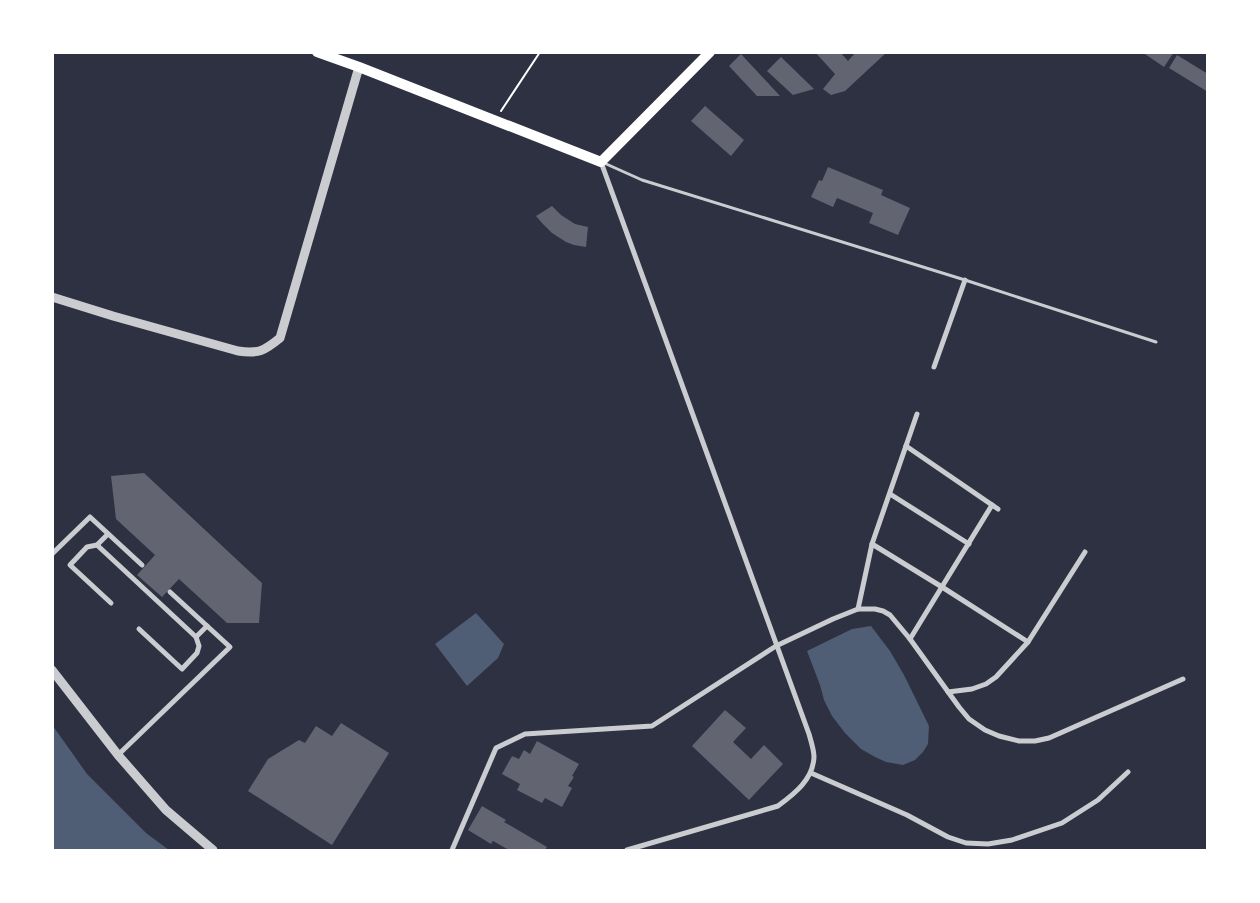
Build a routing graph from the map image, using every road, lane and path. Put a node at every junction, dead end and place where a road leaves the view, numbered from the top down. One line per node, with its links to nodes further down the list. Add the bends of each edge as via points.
1 (317, 52): 4 (main road)
2 (540, 52): 5 (path)
3 (710, 52): 6 (main road)
4 (359, 67): 5 (main road); 8 (street, via 280,338 270,346 251,353 238,351)
5 (495, 120): 6 (main road)
6 (601, 162): 7 (lane, via 642,180); 32 (street)
7 (964, 280): 9 (lane); 10 (street)
8 (52, 297)
9 (1156, 342)
10 (934, 367)
11 (917, 414): 12 (street)
12 (906, 446): 13 (street); 14 (street)
13 (890, 494): 17 (street); 18 (street)
14 (992, 505): 15 (street); 18 (street)
15 (998, 509)
16 (108, 534): 19 (street); 21 (street, via 90,517); 22 (street)
17 (872, 544): 23 (street); 26 (street)
18 (968, 544): 23 (street)
19 (97, 545): 25 (street, via 87,546 70,565); 29 (street)
20 (1085, 552): 31 (street)
21 (52, 554)
22 (142, 565)
23 (942, 587): 30 (street); 31 (street)
24 (170, 592): 27 (street)
25 (111, 603)
26 (858, 609): 30 (street, via 875,609 890,615); 32 (street)
27 (207, 626): 29 (street); 36 (street, via 230,646)
28 (139, 629): 29 (street, via 182,669 197,653)
29 (196, 637)
30 (910, 639): 35 (street)
31 (1028, 642): 35 (street, via 986,684)
32 (776, 646): 38 (street, via 809,734 814,756); 40 (street, via 652,726 525,734 496,748)
33 (52, 670): 36 (street)
34 (1182, 679): 35 (street, via 1049,738 1035,741 1019,741 985,730 969,719)
35 (948, 692)
36 (118, 755): 39 (street, via 166,810)
37 (1128, 772): 38 (street, via 1098,800 1062,823 1012,840 988,844 966,843 948,837 907,815)
38 (811, 773): 41 (street, via 798,791 778,806)
39 (213, 850)
40 (452, 850)
41 (627, 850)

